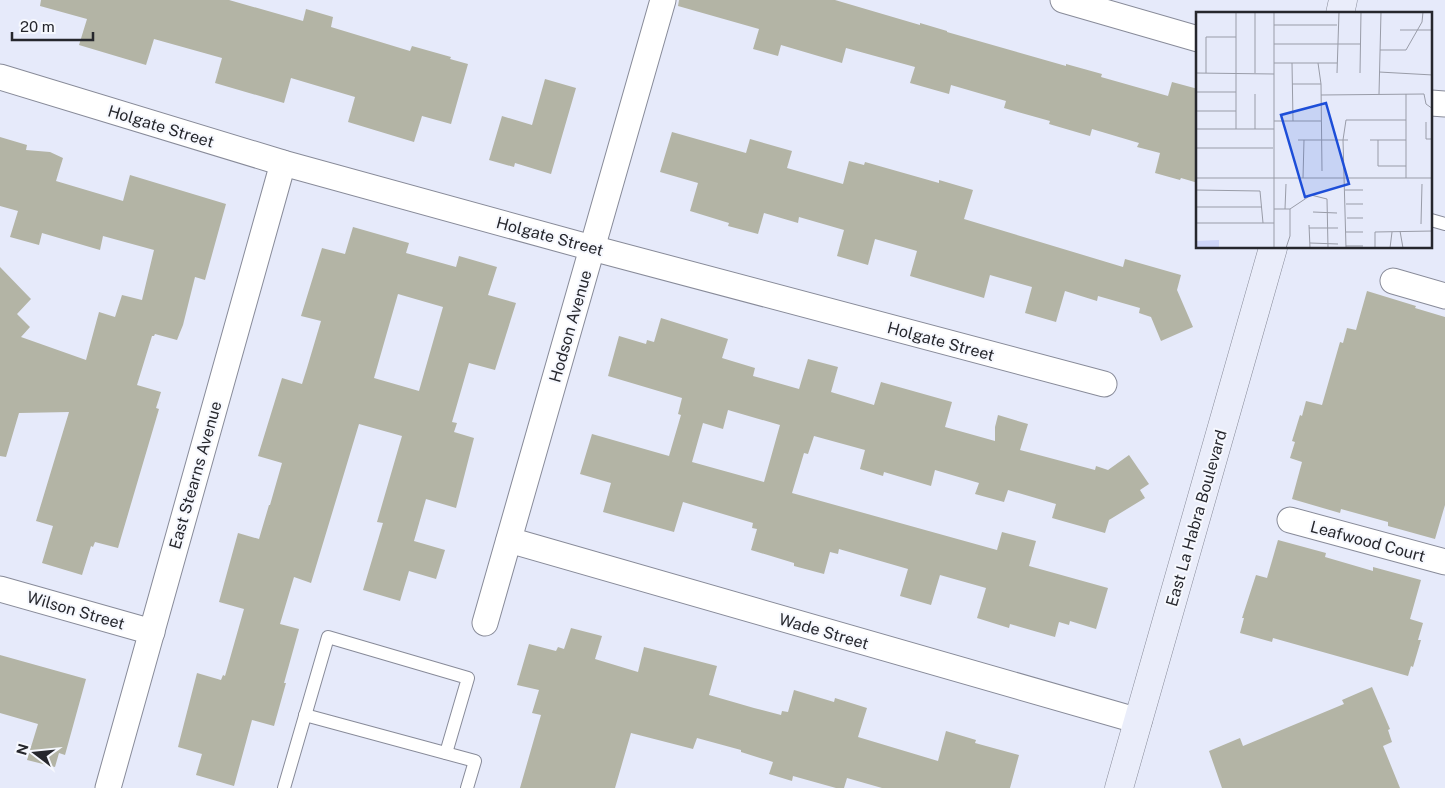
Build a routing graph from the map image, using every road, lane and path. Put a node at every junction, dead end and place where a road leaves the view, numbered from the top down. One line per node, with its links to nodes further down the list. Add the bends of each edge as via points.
1 (663, 0): 10 (street, Hodson Avenue)
2 (1063, 0): 3 (street)
3 (1196, 38)
4 (0, 78): 7 (street, Holgate Street)
5 (1432, 103): 6 (street)
6 (1445, 104)
7 (283, 163): 10 (street, Holgate Street); 20 (street, East Stearns Avenue)
8 (1432, 220): 9 (lane)
9 (1445, 224)
10 (592, 248): 14 (street, Holgate Street); 16 (street, Hodson Avenue)
11 (1273, 249): 22 (main road, East La Habra Boulevard)
12 (1393, 281): 13 (street)
13 (1445, 296)
14 (1104, 384)
15 (1290, 520): 17 (street, Leafwood Court)
16 (509, 540): 19 (street, Hodson Avenue); 22 (street, Wade Street)
17 (1445, 562)
18 (0, 589): 20 (street, Wilson Street)
19 (485, 623)
20 (152, 632): 24 (street, East Stearns Avenue)
21 (305, 715): 23 (lane); 23 (lane, via 328,637 468,678); 25 (lane)
22 (1139, 722): 27 (main road, East La Habra Boulevard)
23 (446, 753): 26 (lane, via 476,761)
24 (108, 788)
25 (284, 788)
26 (468, 788)
27 (1119, 788)

